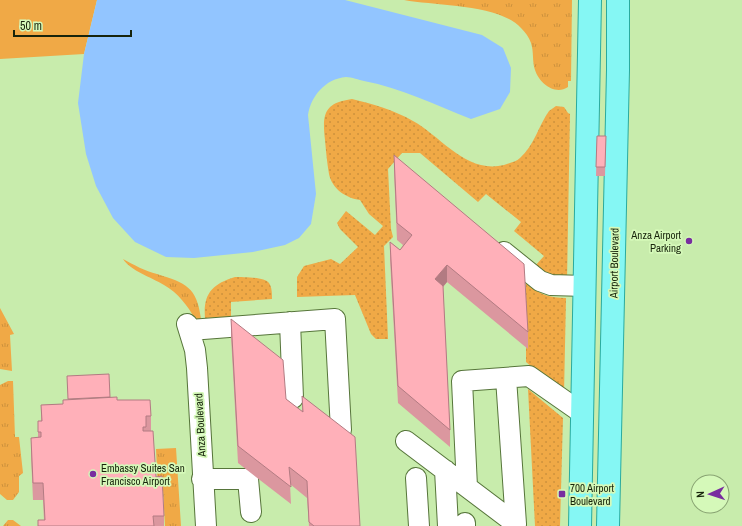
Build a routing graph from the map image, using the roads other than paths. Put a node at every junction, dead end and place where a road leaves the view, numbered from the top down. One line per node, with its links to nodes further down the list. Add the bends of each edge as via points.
1 (590, 0): 3 (main road)
2 (618, 0): 4 (main road, Airport Boulevard)
3 (589, 67): 4 (main road); 6 (main road)
4 (618, 70): 7 (main road, Airport Boulevard)
5 (488, 239): 6 (street, via 540,282 551,285)
6 (585, 286): 7 (main road); 11 (main road)
7 (613, 288): 23 (main road, Airport Boulevard)
8 (290, 322): 10 (street); 12 (street, via 335,319); 16 (street, Anza Boulevard, via 188,327 197,368)
9 (506, 378): 11 (street, via 529,376); 17 (street, via 462,381); 17 (street, via 516,524)
10 (293, 398)
11 (582, 413): 22 (main road)
12 (341, 430)
13 (406, 441): 14 (street)
14 (445, 470): 17 (street); 19 (street)
15 (416, 478): 21 (street)
16 (202, 479): 18 (street, via 248,479); 20 (street, Anza Boulevard)
17 (467, 487)
18 (251, 512)
19 (459, 525)
20 (206, 526)
21 (419, 526)
22 (580, 526)
23 (608, 526)

